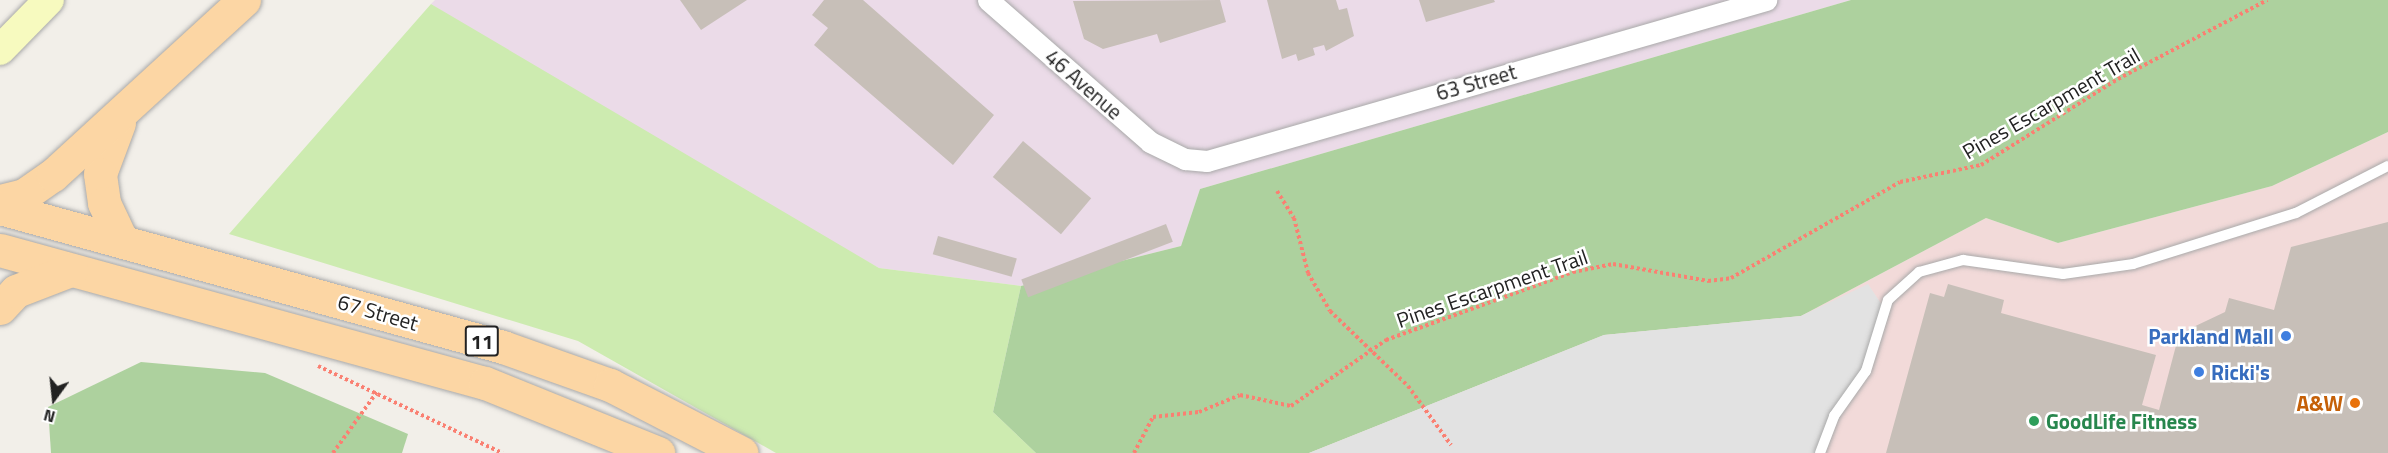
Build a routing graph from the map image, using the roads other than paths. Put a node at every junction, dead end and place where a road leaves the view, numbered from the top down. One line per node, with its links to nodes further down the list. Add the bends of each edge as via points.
1 (50, 0): 5 (main road)
2 (244, 0): 6 (main road)
3 (988, 0): 7 (street, 46 Avenue, via 1150,142)
4 (1766, 0): 7 (street, 63 Street, via 1221,159)
5 (0, 50)
6 (121, 119): 9 (main road, via 24,195); 11 (main road, via 100,174 104,203)
7 (1185, 159)
8 (2388, 166): 17 (lane, via 2289,216 2133,264 2063,274 1963,260 1919,272 1888,300 1866,371 1834,416)
9 (0, 201)
10 (0, 208): 11 (main road, 67 Street / 11)
11 (133, 245): 16 (main road, 67 Street / 11, via 513,351 610,385)
12 (0, 250): 13 (main road, 67 Street / 11)
13 (71, 270): 14 (main road, via 16,291); 15 (main road, 67 Street / 11, via 485,383)
14 (0, 308)
15 (658, 453)
16 (742, 453)
17 (1821, 453)

